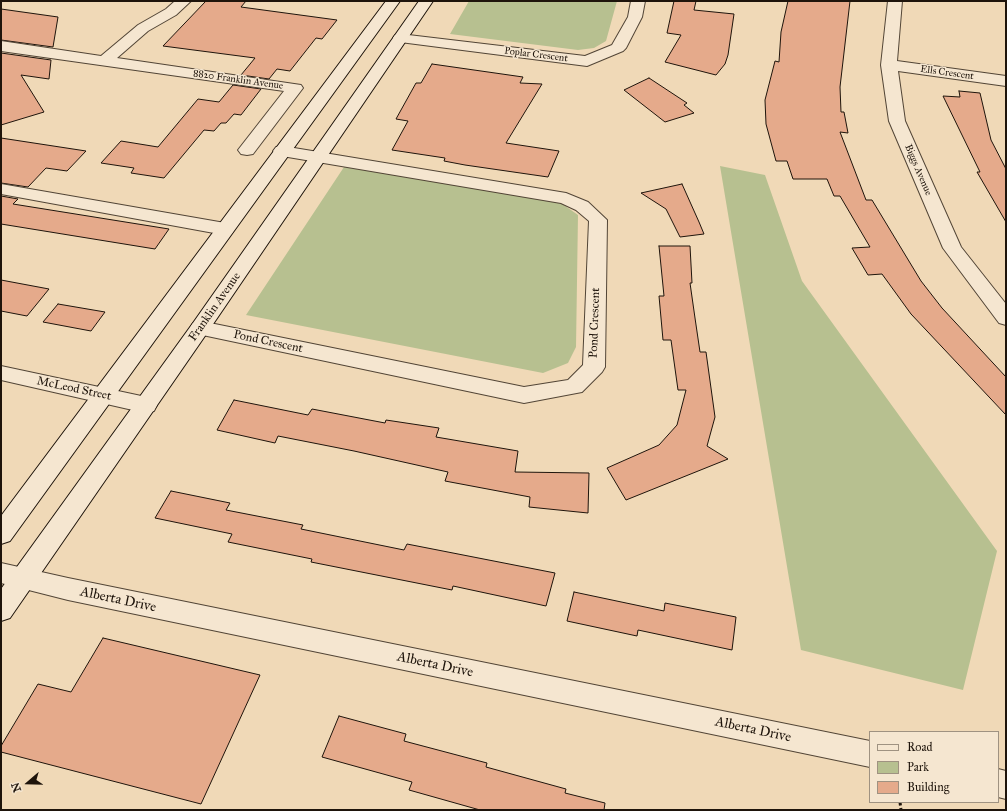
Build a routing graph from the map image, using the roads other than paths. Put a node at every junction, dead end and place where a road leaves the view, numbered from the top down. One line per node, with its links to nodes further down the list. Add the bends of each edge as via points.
1 (184, 1): 8 (street, via 171,12 143,28)
2 (394, 1): 12 (street)
3 (426, 1): 6 (street, Franklin Avenue)
4 (638, 1): 6 (street, Poplar Crescent, via 635,17 618,48 587,61)
5 (895, 1): 9 (street, Biggs Avenue)
6 (400, 38): 13 (street, Franklin Avenue)
7 (1, 46): 8 (street, 8820 Franklin Avenue)
8 (104, 61): 11 (street, 8820 Franklin Avenue, via 295,88)
9 (889, 66): 10 (street, Ells Crescent); 16 (street, Biggs Avenue, via 897,121 952,248)
10 (1006, 81)
11 (247, 150)
12 (282, 151): 13 (street, Pond Crescent); 15 (street)
13 (318, 157): 17 (street, Franklin Avenue); 17 (street, Pond Crescent, via 566,198 582,206 598,220 594,368 574,387 524,395)
14 (1, 189): 15 (street)
15 (225, 229): 19 (street)
16 (1006, 318)
17 (200, 328): 20 (street, Franklin Avenue)
18 (1, 373): 19 (street, McLeod Street)
19 (103, 396): 20 (street, McLeod Street); 21 (street)
20 (146, 405): 22 (street, Franklin Avenue)
21 (1, 534)
22 (12, 576): 23 (street, Franklin Avenue); 24 (street, Alberta Drive)
23 (1, 610)
24 (869, 754)

